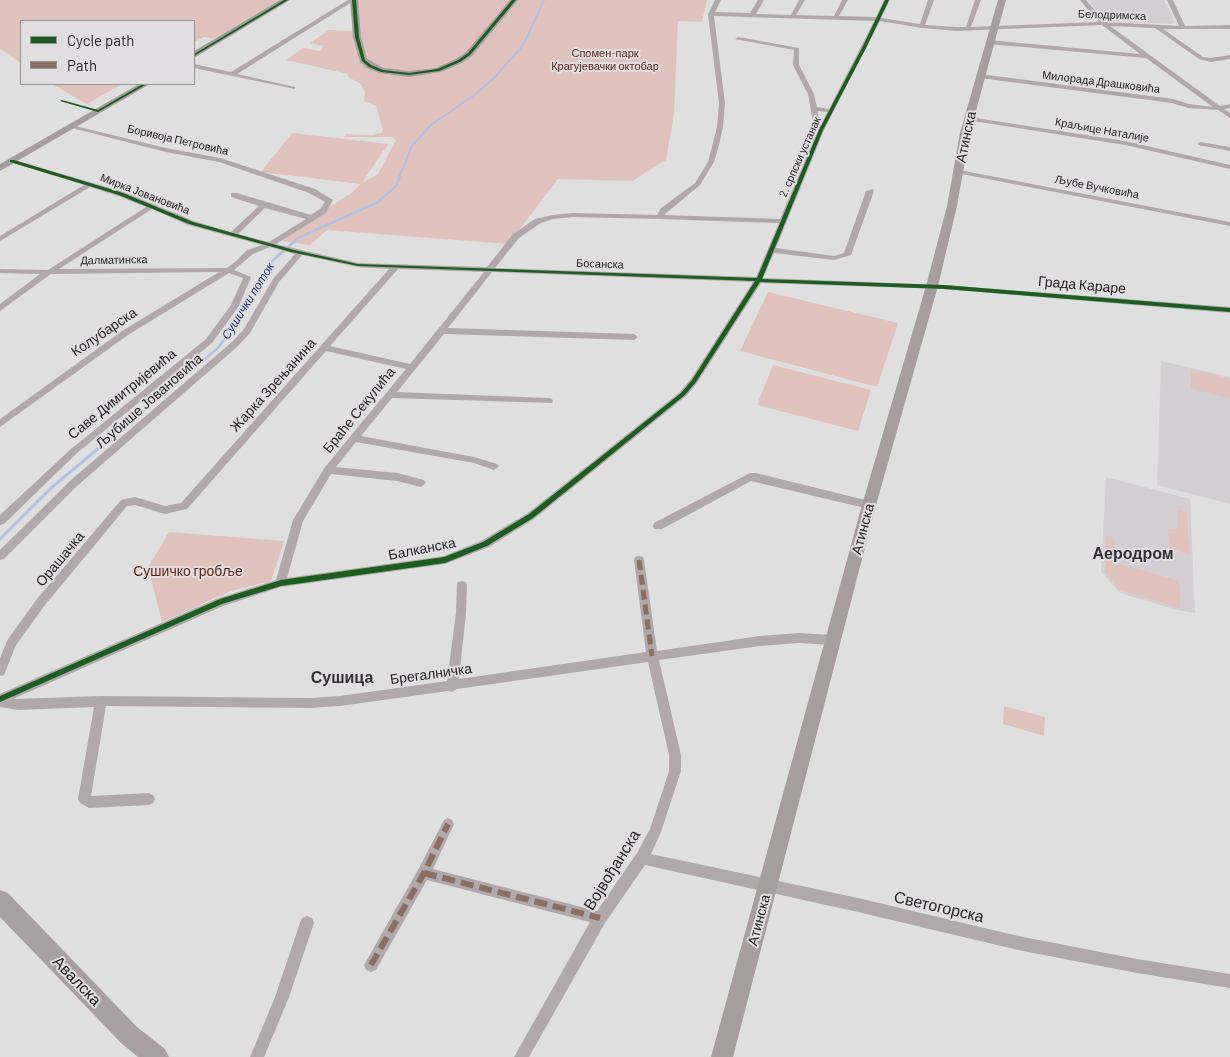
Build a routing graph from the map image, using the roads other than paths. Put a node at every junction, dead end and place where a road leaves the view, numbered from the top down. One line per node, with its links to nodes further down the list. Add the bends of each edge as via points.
1 (286, 0): 28 (street)
2 (353, 0): 3 (street, via 363,60 382,71 409,74 438,70 460,61); 32 (street)
3 (514, 0)
4 (718, 0): 14 (street)
5 (761, 0): 15 (street)
6 (802, 0): 16 (street)
7 (845, 0): 17 (street)
8 (887, 0): 18 (street, 2. српски устанак)
9 (931, 0): 20 (street)
10 (978, 0): 22 (street)
11 (1002, 0): 23 (street, Атинска)
12 (1083, 0): 19 (street)
13 (1170, 0): 24 (street)
14 (711, 14): 15 (street, Белодримска); 55 (street, via 722,103 716,144 711,162 698,184)
15 (752, 14): 16 (street, Белодримска)
16 (793, 16): 17 (street, Белодримска)
17 (836, 18): 18 (street, Белодримска)
18 (880, 19): 20 (street, Белодримска); 39 (street, 2. српски устанак)
19 (1102, 23): 21 (street, Белодримска); 23 (street, Белодримска); 29 (street)
20 (922, 26): 22 (street, Белодримска)
21 (1156, 27): 24 (street, Белодримска); 30 (street, via 1201,58)
22 (968, 28): 23 (street, Белодримска)
23 (992, 28): 27 (street, Атинска)
24 (1183, 28): 25 (street, Белодримска)
25 (1230, 28)
26 (738, 39): 38 (street, via 798,50 796,64 811,94)
27 (989, 42): 29 (street); 33 (street, Атинска)
28 (195, 54)
29 (1146, 56): 37 (street)
30 (1230, 57)
31 (195, 66): 32 (street)
32 (231, 75): 35 (street)
33 (980, 76): 37 (street, Милорада Драшковића); 41 (street, Атинска)
34 (143, 85): 42 (street)
35 (293, 88)
36 (1230, 106): 37 (street, Милорада Драшковића)
37 (1219, 108): 40 (street)
38 (814, 109): 39 (street); 43 (street, via 816,125)
39 (832, 111): 43 (street, 2. српски устанак)
40 (1230, 116)
41 (969, 119): 48 (street, Краљице Наталије, via 1130,144); 49 (street, Атинска)
42 (71, 127): 46 (street); 56 (street, Боривоја Петровића, via 220,160 312,191 329,200 328,205)
43 (821, 130): 57 (street, 2. српски устанак)
44 (1200, 144): 45 (street)
45 (1230, 149)
46 (12, 162): 47 (street); 50 (street, Мирка Јовановића)
47 (0, 168)
48 (1230, 168)
49 (959, 172): 58 (street, Љубе Вучковића); 72 (street, Атинска)
50 (90, 184): 54 (street, Мирка Јовановића); 60 (street)
51 (870, 191): 62 (street, via 847,255 834,258)
52 (234, 195): 53 (street)
53 (264, 205): 56 (street); 59 (street)
54 (152, 206): 59 (street, Мирка Јовановића, via 191,223); 69 (street)
55 (659, 217): 57 (street, Браће Секулића); 67 (street, Браће Секулића, via 573,215 543,220 516,236)
56 (312, 218): 61 (street)
57 (782, 221): 62 (street, 2. српски устанак)
58 (1230, 224)
59 (233, 234): 61 (street, Мирка Јовановића)
60 (0, 239)
61 (274, 246): 63 (street, Босанска); 64 (street, via 255,249)
62 (770, 250): 71 (street, 2. српски устанак)
63 (296, 252): 65 (street, Босанска, via 344,263); 90 (street, Љубише Јовановића, via 247,331 74,483)
64 (238, 262): 66 (street); 70 (street)
65 (395, 267): 67 (street, Босанска); 77 (street, Жарка Зрењанина)
66 (228, 270): 69 (street, Далматинска); 70 (street); 81 (street, Колубарска, via 125,333)
67 (488, 270): 71 (street, Босанска); 75 (street, Браће Секулића)
68 (0, 271): 69 (street, Далматинска)
69 (49, 272): 73 (street)
70 (247, 278): 88 (street, Саве Димитријевића, via 234,306 209,341 74,451)
71 (759, 279): 72 (street, Босанска); 92 (street, Балканска, via 694,381 682,394 516,527 478,548 445,560)
72 (932, 286): 74 (street, Града Караре); 86 (street, Атинска)
73 (0, 308)
74 (1230, 310)
75 (442, 330): 76 (street); 78 (street, Браће Секулића)
76 (634, 337)
77 (325, 348): 78 (street); 87 (street, Жарка Зрењанина, via 184,506)
78 (411, 368): 79 (street, Браће Секулића)
79 (389, 396): 80 (street); 82 (street, Браће Секулића)
80 (549, 401)
81 (0, 424)
82 (355, 438): 83 (street); 84 (street, Браће Секулића)
83 (494, 466)
84 (328, 470): 85 (street); 92 (street, Браће Секулића, via 298,520)
85 (421, 482)
86 (870, 505): 89 (street, via 750,477); 94 (street, Атинска)
87 (165, 510): 96 (street, Орашачка, via 136,501 124,504 41,602 12,642)
88 (0, 521)
89 (658, 526)
90 (0, 556)
91 (639, 560): 95 (street, Војвођанска)
92 (281, 584): 98 (street, Балканска, via 220,602)
93 (462, 585): 97 (street)
94 (833, 640): 95 (street, Брегалничка, via 779,639); 104 (street, Атинска)
95 (652, 656): 97 (street, Брегалничка); 102 (street, Војвођанска, via 676,764 667,802)
96 (0, 670)
97 (452, 687): 99 (street, Брегалничка, via 310,703)
98 (0, 701): 99 (street, Брегалничка, via 18,705)
99 (101, 702): 100 (street, via 84,799 89,802)
100 (149, 799)
101 (448, 824): 103 (street)
102 (642, 858): 104 (street, Светогорска); 106 (street, Војвођанска)
103 (424, 873): 106 (street); 108 (street)
104 (768, 885): 109 (street, Светогорска, via 1018,943); 113 (street, Атинска)
105 (0, 901): 110 (main road, Авалска, via 129,1035)
106 (600, 918): 112 (street, Војвођанска)
107 (307, 923): 111 (street)
108 (371, 965)
109 (1230, 981)
110 (157, 1057)
111 (257, 1057)
112 (521, 1057)
113 (722, 1057)

